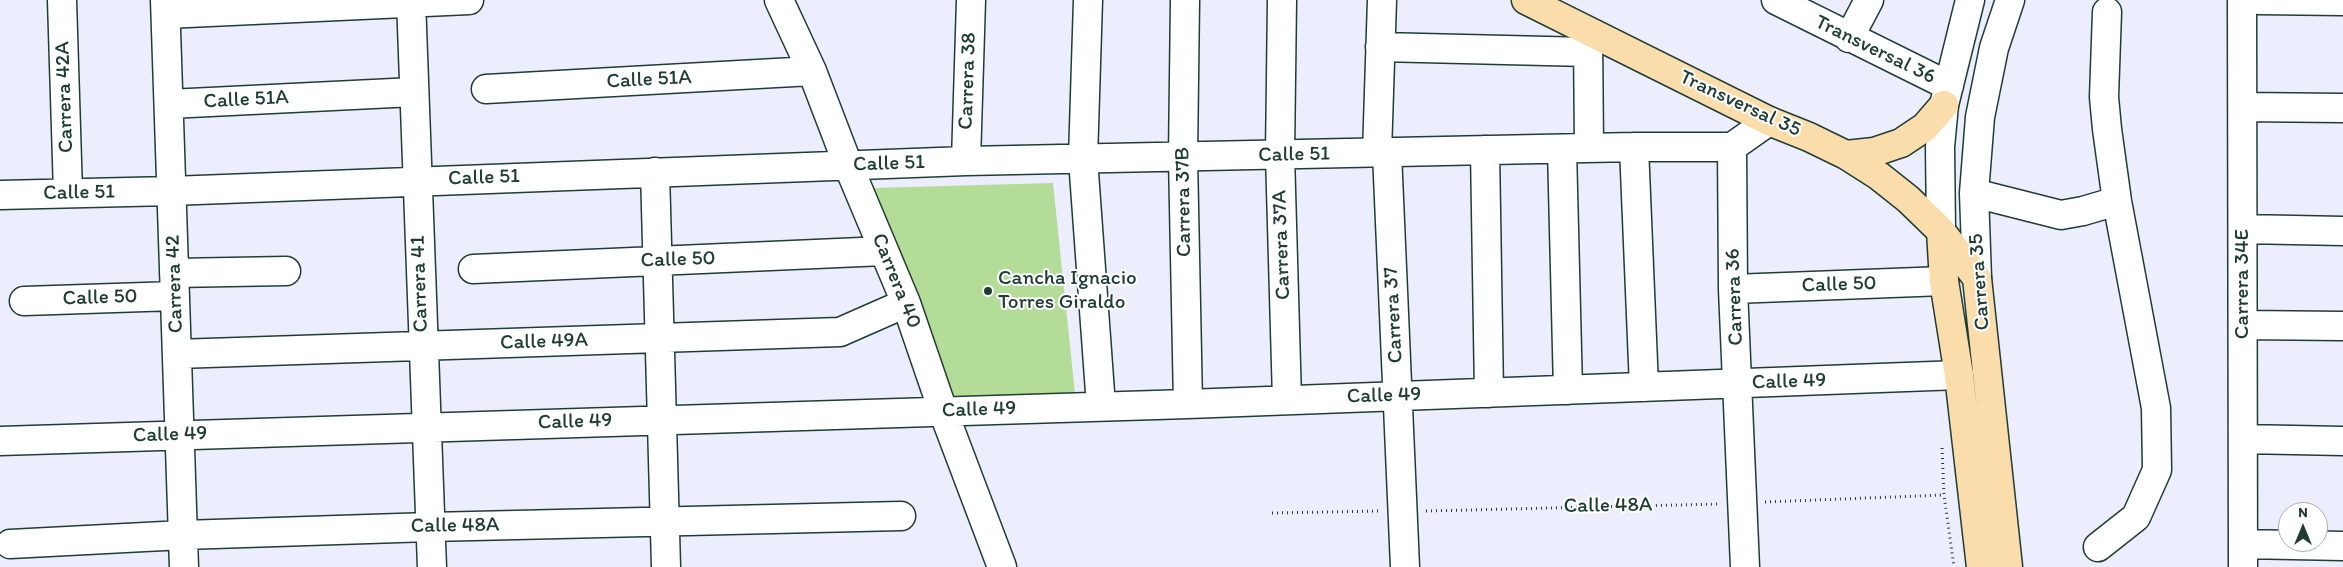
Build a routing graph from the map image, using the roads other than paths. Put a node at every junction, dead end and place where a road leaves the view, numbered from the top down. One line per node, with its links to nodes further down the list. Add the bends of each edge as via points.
1 (62, 0): 46 (street, Carrera 42A)
2 (470, 0): 16 (street)
3 (778, 0): 23 (street, Carrera 40)
4 (971, 0): 41 (street, Carrera 38)
5 (1088, 0): 40 (street)
6 (1185, 0): 39 (street, Carrera 37B)
7 (1282, 0): 37 (street, Carrera 37A)
8 (1382, 0): 22 (street, Carrera 37)
9 (1526, 0): 21 (main road, Transversal 35)
10 (1776, 0): 20 (street, Transversal 36)
11 (1869, 0): 20 (street)
12 (1970, 0): 26 (street, Carrera 35)
13 (2010, 0): 48 (street, Carrera 35, via 1987,79 1980,117)
14 (2242, 0): 28 (street, Carrera 34E)
15 (2259, 0): 17 (street)
16 (411, 1): 18 (street); 25 (street, Carrera 41)
17 (2343, 1)
18 (165, 7): 27 (street, Carrera 42)
19 (2107, 12): 49 (street, via 2104,97)
20 (1849, 38): 26 (street, Transversal 36)
21 (1588, 42): 22 (street); 30 (main road, Transversal 35); 34 (street)
22 (1380, 47): 36 (street, Carrera 37)
23 (812, 72): 24 (street, Calle 51A); 42 (street, Carrera 40)
24 (486, 89)
25 (414, 92): 27 (street, Calle 51A); 44 (street, Carrera 41)
26 (1946, 95): 38 (main road, via 1925,126 1901,142 1874,152); 51 (street, Carrera 35, via 1940,155)
27 (169, 104): 45 (street, Carrera 42)
28 (2243, 107): 29 (street); 50 (street, Carrera 34E)
29 (2343, 108)
30 (1769, 121): 32 (street); 38 (main road, Transversal 35)
31 (1634, 147): 32 (street, Calle 51); 34 (street, Calle 51); 70 (street)
32 (1732, 147): 60 (street, Carrera 36)
33 (1562, 148): 34 (street, Calle 51); 35 (street, Calle 51); 71 (street)
34 (1589, 148)
35 (1485, 150): 36 (street, Calle 51); 72 (street)
36 (1382, 153): 37 (street, Calle 51); 73 (street, Carrera 37)
37 (1280, 155): 39 (street, Calle 51); 74 (street, Carrera 37A)
38 (1846, 155): 51 (main road, Transversal 35, via 1908,199)
39 (1183, 157): 40 (street, Calle 51); 75 (street, Carrera 37B)
40 (1083, 159): 41 (street, Calle 51); 76 (street)
41 (966, 161): 42 (street, Calle 51)
42 (848, 165): 43 (street, Calle 51); 53 (street, Carrera 40)
43 (656, 172): 44 (street, Calle 51); 54 (street)
44 (417, 181): 45 (street, Calle 51); 66 (street, Carrera 41)
45 (172, 191): 46 (street, Calle 51); 59 (street, Carrera 42)
46 (68, 193): 47 (street, Calle 51)
47 (0, 194)
48 (1974, 194): 49 (street, via 2061,214); 57 (street, Carrera 35)
49 (2117, 201): 90 (street, via 2156,408 2157,470 2136,517)
50 (2243, 229): 52 (street); 63 (street, Carrera 34E)
51 (1941, 231): 57 (main road, Transversal 35); 58 (main road, Carrera 35)
52 (2343, 231)
53 (884, 251): 54 (street, Calle 50); 62 (street, Carrera 40)
54 (657, 261): 55 (street, Calle 50); 65 (street)
55 (472, 269)
56 (286, 271): 59 (street, Calle 50)
57 (1977, 278): 99 (main road, Carrera 35)
58 (1944, 281): 60 (street, Calle 50); 68 (main road, Carrera 35)
59 (175, 284): 61 (street, Calle 50); 67 (street, Carrera 42)
60 (1733, 289): 69 (street, Carrera 36)
61 (24, 301)
62 (906, 303): 65 (street, Calle 49A, via 840,332); 77 (street, Carrera 40)
63 (2243, 325): 64 (street); 81 (street, Carrera 34E)
64 (2343, 326)
65 (659, 338): 66 (street, Calle 49A); 78 (street)
66 (423, 346): 67 (street, Calle 49A); 79 (street, Carrera 41)
67 (177, 354): 80 (street, Carrera 42)
68 (1959, 375): 69 (street, Calle 49); 98 (main road, Carrera 35)
69 (1738, 384): 70 (street, Calle 49); 97 (street, Carrera 36)
70 (1644, 387): 71 (street, Calle 49)
71 (1568, 390): 72 (street, Calle 49)
72 (1489, 393): 73 (street, Calle 49)
73 (1398, 396): 74 (street, Calle 49); 96 (street, Carrera 37)
74 (1287, 400): 75 (street, Calle 49)
75 (1188, 404): 76 (street, Calle 49)
76 (1101, 406): 77 (street, Calle 49)
77 (943, 411): 78 (street, Calle 49); 95 (street, Carrera 40)
78 (660, 420): 79 (street, Calle 49); 85 (street)
79 (425, 426): 80 (street, Calle 49); 86 (street, Carrera 41)
80 (180, 435): 82 (street, Calle 49); 87 (street, Carrera 42)
81 (2243, 439): 83 (street); 91 (street, Carrera 34E)
82 (0, 441)
83 (2343, 441)
84 (901, 516): 85 (street, Calle 48A)
85 (665, 521): 86 (street, Calle 48A); 94 (street)
86 (430, 527): 87 (street, Calle 48A); 93 (street, Carrera 41)
87 (183, 535): 88 (street, Calle 48A); 92 (street, Carrera 42)
88 (10, 544)
89 (2343, 546): 91 (street)
90 (2098, 547)
91 (2243, 555)
92 (184, 567)
93 (432, 567)
94 (666, 567)
95 (1002, 567)
96 (1405, 567)
97 (1745, 567)
98 (1981, 567)
99 (2008, 567)

